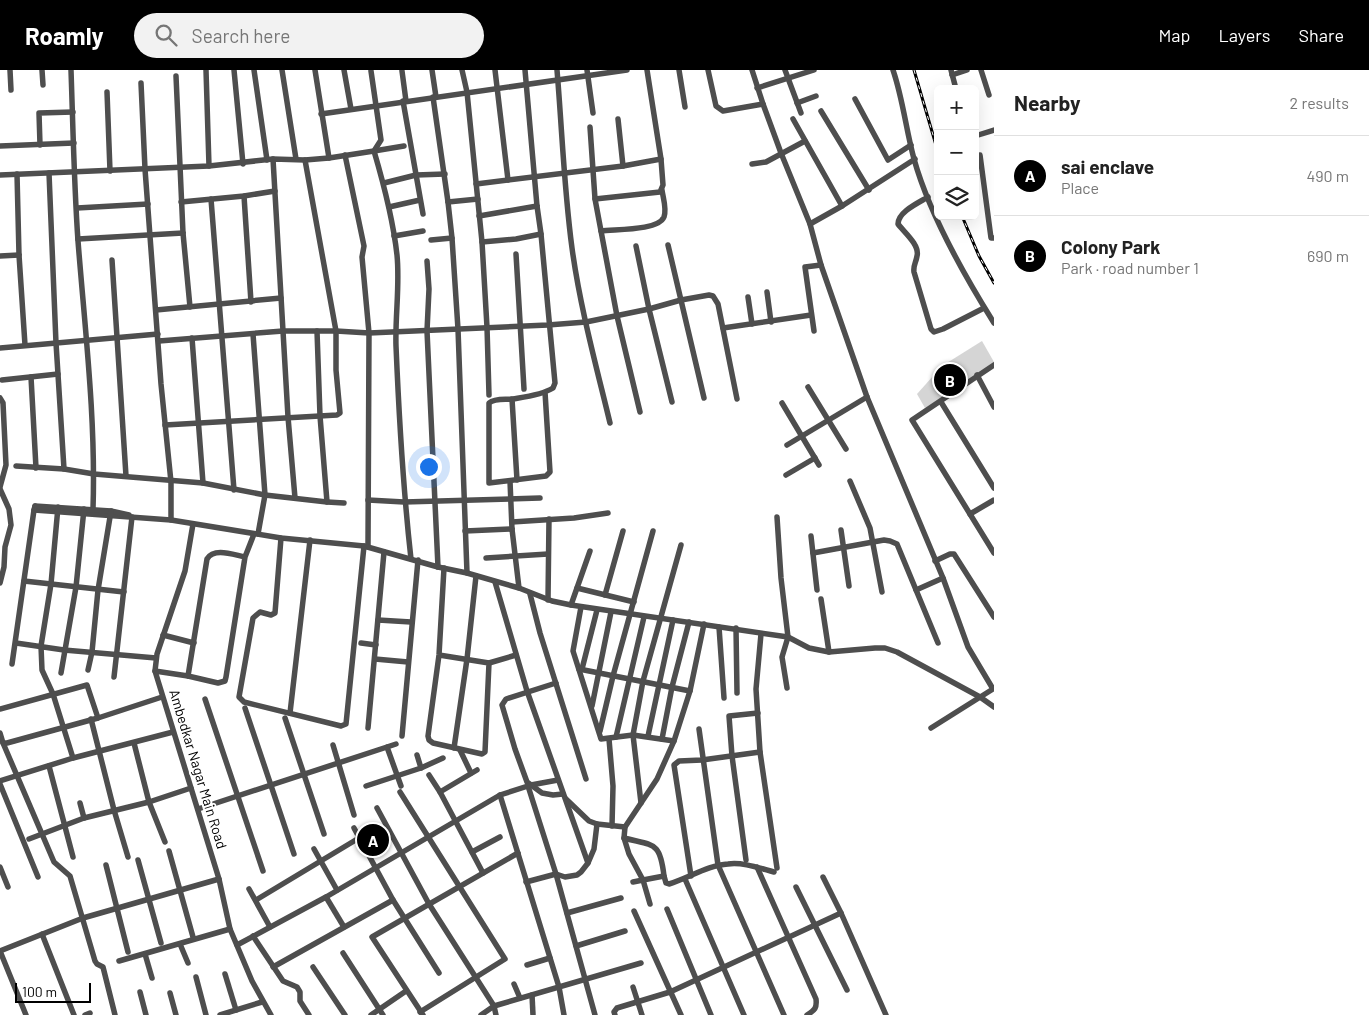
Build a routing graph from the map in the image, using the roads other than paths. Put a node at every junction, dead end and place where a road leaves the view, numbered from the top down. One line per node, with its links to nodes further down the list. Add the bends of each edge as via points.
1 (10, 70): 39 (street)
2 (42, 70): 35 (street)
3 (71, 70): 53 (street)
4 (206, 70): 80 (street)
5 (234, 70): 78 (street)
6 (254, 70): 76 (street)
7 (282, 70): 73 (street)
8 (315, 70): 56 (street)
9 (344, 70): 51 (street)
10 (432, 70): 44 (street)
11 (462, 70): 41 (street)
12 (495, 70): 37 (street)
13 (525, 70): 34 (street)
14 (557, 70): 31 (street)
15 (627, 70): 27 (street)
16 (647, 70): 74 (street)
17 (679, 70): 50 (street)
18 (708, 70): 48 (street, via 716,106 720,110)
19 (752, 70): 38 (street)
20 (785, 70): 32 (street)
21 (814, 70): 32 (street)
22 (893, 70): 65 (street)
23 (967, 70): 28 (street)
24 (980, 70): 42 (street)
25 (371, 71): 49 (street)
26 (402, 71): 46 (street)
27 (616, 71): 29 (street)
28 (951, 72): 36 (street)
29 (587, 73): 31 (street); 54 (street)
30 (176, 76): 82 (street)
31 (558, 80): 34 (street); 88 (street)
32 (788, 80): 38 (street); 47 (street)
33 (141, 83): 83 (street)
34 (527, 84): 37 (street); 93 (street)
35 (43, 85)
36 (955, 85)
37 (497, 88): 41 (street); 94 (street)
38 (757, 88): 48 (street)
39 (11, 90)
40 (107, 92): 85 (street)
41 (466, 92): 44 (street); 96 (street)
42 (989, 95)
43 (816, 96): 47 (street)
44 (435, 97): 46 (street); 90 (street)
45 (855, 99): 65 (street, via 888,160)
46 (404, 101): 49 (street); 92 (street)
47 (797, 103): 55 (street)
48 (763, 104): 69 (street)
49 (375, 106): 51 (street); 68 (street, via 381,140)
50 (685, 107)
51 (350, 109): 56 (street)
52 (821, 111): 98 (street)
53 (73, 112): 63 (street); 64 (street, via 39,113)
54 (593, 113)
55 (801, 113)
56 (321, 114): 72 (street)
57 (618, 119): 81 (street)
58 (793, 119): 62 (street)
59 (590, 127): 84 (street)
60 (994, 130): 61 (street)
61 (979, 135)
62 (804, 141): 69 (street); 110 (street)
63 (74, 143): 64 (street); 87 (street)
64 (40, 145): 66 (street)
65 (911, 145): 75 (street)
66 (0, 146)
67 (404, 146): 68 (street)
68 (374, 151): 70 (street); 95 (street)
69 (781, 153): 79 (street, via 766,162); 115 (street)
70 (346, 155): 72 (street); 162 (street, via 364,246 362,256)
71 (980, 155): 123 (street, via 991,238)
72 (329, 158): 77 (street)
73 (296, 159): 76 (street); 77 (street)
74 (661, 159): 81 (street); 97 (street)
75 (914, 159): 98 (street); 101 (street)
76 (270, 160): 78 (street); 99 (street)
77 (305, 160): 158 (street)
78 (243, 164): 80 (street)
79 (752, 164)
80 (209, 166): 82 (street)
81 (622, 166): 84 (street)
82 (181, 168): 83 (street); 106 (street)
83 (145, 170): 85 (street); 108 (street)
84 (593, 170): 88 (street); 104 (street)
85 (110, 171): 87 (street)
86 (49, 172): 87 (street); 89 (street); 169 (street)
87 (76, 173): 112 (street)
88 (565, 173): 93 (street); 147 (street, via 572,248)
89 (17, 174): 91 (street); 130 (street)
90 (445, 174): 92 (street); 107 (street)
91 (0, 175)
92 (416, 175): 95 (street); 105 (street)
93 (534, 177): 94 (street); 109 (street)
94 (508, 180): 96 (street)
95 (384, 183): 111 (street)
96 (476, 184): 103 (street)
97 (662, 190): 104 (street); 117 (street, via 665,212 658,224)
98 (869, 190): 110 (street)
99 (275, 191): 100 (street); 137 (street)
100 (244, 196): 102 (street); 139 (street)
101 (928, 197): 142 (street); 142 (street, via 901,216 898,222 916,248 918,256 914,272 931,330 943,329)
102 (211, 199): 106 (street); 140 (street)
103 (478, 199): 107 (street); 114 (street)
104 (595, 199): 117 (street)
105 (420, 200): 111 (street); 113 (street)
106 (181, 202): 118 (street)
107 (448, 202): 122 (street)
108 (148, 204): 112 (street); 120 (street)
109 (537, 206): 114 (street); 119 (street)
110 (842, 206): 115 (street)
111 (389, 207): 121 (street)
112 (77, 208): 124 (street)
113 (423, 214)
114 (479, 216): 126 (street)
115 (810, 224): 134 (street)
116 (422, 230): 121 (street)
117 (601, 230): 146 (street)
118 (183, 233): 120 (street); 141 (street)
119 (541, 234): 126 (street); 151 (street)
120 (150, 235): 124 (street); 144 (street)
121 (394, 236): 160 (street, via 397,256)
122 (452, 238): 125 (street); 155 (street)
123 (994, 238)
124 (78, 239): 168 (street)
125 (431, 240)
126 (482, 242): 153 (street)
127 (668, 245): 138 (street)
128 (636, 246): 143 (street)
129 (516, 254): 152 (street)
130 (19, 255): 131 (street); 170 (street)
131 (0, 256)
132 (112, 260): 166 (street)
133 (427, 261): 159 (street)
134 (821, 265): 145 (street, via 805,267); 181 (street)
135 (767, 292): 148 (street)
136 (748, 297): 150 (street)
137 (280, 298): 139 (street); 156 (street)
138 (681, 300): 143 (street); 154 (street, via 713,296); 183 (street)
139 (251, 302): 140 (street)
140 (219, 304): 141 (street); 164 (street)
141 (190, 307): 144 (street)
142 (984, 308): 149 (street)
143 (648, 309): 146 (street); 186 (street)
144 (156, 310): 165 (street)
145 (811, 315): 148 (street); 161 (street)
146 (617, 316): 147 (street); 190 (street)
147 (586, 322): 151 (street); 197 (street)
148 (771, 322): 150 (street)
149 (994, 323)
150 (752, 324): 154 (street)
151 (548, 325): 152 (street); 179 (street, via 555,383)
152 (519, 326): 153 (street); 178 (street)
153 (487, 327): 155 (street); 180 (street)
154 (724, 328): 185 (street)
155 (458, 329): 159 (street); 224 (street)
156 (283, 331): 157 (street); 163 (street); 192 (street)
157 (317, 331): 158 (street); 191 (street)
158 (336, 331): 162 (street); 191 (street, via 340,413 337,416)
159 (427, 331): 160 (street); 223 (street)
160 (396, 332): 162 (street); 226 (street)
161 (814, 332)
162 (369, 333): 221 (street)
163 (253, 334): 164 (street); 193 (street)
164 (222, 336): 167 (street); 195 (street)
165 (158, 337): 166 (street); 167 (street); 198 (street)
166 (117, 338): 168 (street); 209 (street)
167 (192, 338): 196 (street)
168 (87, 340): 169 (street); 207 (street)
169 (56, 343): 170 (street); 173 (street)
170 (26, 345): 171 (street)
171 (0, 348)
172 (994, 364): 174 (street)
173 (58, 374): 175 (street); 206 (street)
174 (977, 375): 187 (street); 189 (street)
175 (31, 377): 176 (street); 205 (street)
176 (2, 380)
177 (808, 387): 194 (street)
178 (524, 389)
179 (545, 392): 184 (street); 210 (street, via 550,472 546,476)
180 (489, 395)
181 (867, 397): 194 (street); 262 (street)
182 (0, 398): 214 (street, via 3,403 6,466)
183 (704, 398)
184 (512, 399): 210 (street); 210 (street, via 493,400 488,405 488,481 492,484)
185 (737, 399)
186 (672, 402)
187 (941, 402): 215 (street); 233 (street, via 912,420)
188 (782, 403): 199 (street)
189 (994, 407)
190 (640, 412)
191 (320, 416): 192 (street); 225 (street)
192 (288, 417): 193 (street); 218 (street)
193 (260, 420): 195 (street); 217 (street)
194 (828, 420): 199 (street); 201 (street)
195 (229, 421): 196 (street); 216 (street)
196 (198, 423): 198 (street); 213 (street)
197 (610, 423)
198 (165, 424): 212 (street)
199 (801, 436): 200 (street); 202 (street)
200 (787, 445)
201 (846, 449)
202 (815, 458): 203 (street); 208 (street)
203 (819, 465)
204 (16, 466): 205 (street)
205 (36, 468): 206 (street)
206 (64, 469): 207 (street)
207 (94, 474): 209 (street); 229 (street)
208 (786, 475)
209 (126, 476): 212 (street)
210 (514, 480): 220 (street)
211 (850, 481): 249 (street, via 866,516)
212 (171, 482): 213 (street); 237 (street)
213 (203, 483): 216 (street)
214 (0, 488): 269 (street, via 11,525)
215 (994, 488)
216 (234, 490): 217 (street)
217 (265, 495): 218 (street); 245 (street)
218 (295, 498): 225 (street)
219 (540, 498): 220 (street)
220 (511, 499): 224 (street); 238 (street)
221 (368, 500): 226 (street); 251 (street)
222 (994, 500): 233 (street)
223 (434, 501): 224 (street); 226 (street); 263 (street)
224 (464, 501): 242 (street)
225 (327, 502): 227 (street)
226 (404, 502): 261 (street)
227 (344, 503)
228 (58, 509): 230 (street); 267 (street, via 35,506); 270 (street)
229 (93, 509): 230 (street); 231 (street)
230 (84, 511): 231 (street); 272 (street)
231 (111, 513): 234 (street); 275 (street)
232 (608, 513): 236 (street)
233 (970, 514): 256 (street)
234 (132, 517): 237 (street); 278 (street)
235 (777, 517): 302 (street)
236 (549, 519): 238 (street); 257 (street)
237 (171, 520): 239 (street)
238 (512, 522): 240 (street)
239 (193, 524): 245 (street); 301 (street, Ambedkar Nagar Main Road, via 185,571)
240 (512, 529): 242 (street); 258 (street)
241 (841, 530): 252 (street)
242 (465, 531): 264 (street)
243 (624, 531): 281 (street)
244 (652, 531): 284 (street)
245 (256, 534): 247 (street); 259 (street)
246 (811, 536): 255 (street)
247 (281, 538): 248 (street); 349 (street, via 275,613 260,612 253,618 239,697 244,702)
248 (310, 540): 251 (street); 349 (street)
249 (873, 542): 252 (street); 277 (street, via 890,540 896,544); 279 (street)
250 (681, 545): 292 (street)
251 (366, 547): 253 (street); 349 (street, via 346,724 341,726)
252 (844, 547): 255 (street); 271 (street)
253 (384, 552): 261 (street); 293 (street)
254 (590, 552): 274 (street)
255 (813, 553): 276 (street)
256 (994, 553)
257 (548, 554): 258 (street); 283 (street)
258 (516, 556): 260 (street); 273 (street)
259 (245, 557): 304 (street, via 215,552 208,556); 326 (street, via 225,681 218,683)
260 (486, 558)
261 (414, 560): 263 (street); 295 (street)
262 (935, 561): 266 (street); 290 (street, via 954,554)
263 (441, 568): 264 (street); 313 (street)
264 (467, 573): 265 (street)
265 (476, 576): 268 (street); 317 (street)
266 (943, 578): 277 (street); 335 (street, via 968,647)
267 (24, 581): 270 (street); 303 (street)
268 (495, 582): 273 (street); 314 (street)
269 (0, 583)
270 (51, 584): 272 (street); 308 (street)
271 (849, 586)
272 (76, 587): 275 (street); 309 (street)
273 (519, 588): 280 (street)
274 (577, 588): 281 (street); 285 (street)
275 (98, 590): 278 (street); 310 (street)
276 (817, 590)
277 (916, 590): 306 (street)
278 (124, 592): 312 (street)
279 (882, 592)
280 (530, 594): 283 (street); 331 (street)
281 (605, 595): 284 (street)
282 (822, 599): 311 (street)
283 (548, 600): 285 (street)
284 (634, 602): 289 (street)
285 (571, 605): 286 (street)
286 (581, 607): 287 (street); 321 (street, via 572,647)
287 (597, 610): 288 (street); 321 (street)
288 (612, 612): 289 (street); 325 (street)
289 (630, 615): 291 (street); 327 (street)
290 (994, 616)
291 (644, 617): 292 (street); 329 (street)
292 (661, 619): 294 (street); 330 (street)
293 (378, 620): 295 (street); 307 (street)
294 (673, 620): 296 (street); 332 (street)
295 (411, 622): 318 (street)
296 (689, 622): 297 (street); 333 (street)
297 (704, 624): 298 (street); 337 (street)
298 (719, 627): 299 (street); 342 (street)
299 (736, 628): 300 (street); 338 (street)
300 (761, 634): 302 (street); 348 (street, via 756,689)
301 (163, 635): 304 (street); 315 (street, Ambedkar Nagar Main Road)
302 (788, 637): 311 (street, via 808,648); 334 (street, via 782,657)
303 (16, 643): 308 (street); 320 (street)
304 (194, 643): 326 (street)
305 (361, 643): 307 (street)
306 (938, 643)
307 (376, 645): 316 (street)
308 (41, 646): 309 (street); 339 (street, via 42,670)
309 (64, 650): 310 (street); 324 (street)
310 (92, 652): 312 (street); 322 (street)
311 (829, 652): 341 (street, via 885,648)
312 (117, 654): 315 (street); 328 (street)
313 (439, 655): 317 (street); 370 (street, via 428,736 433,743)
314 (516, 655): 319 (street); 336 (street)
315 (156, 658): 323 (street, Ambedkar Nagar Main Road)
316 (375, 658): 318 (street); 352 (street)
317 (467, 659): 319 (street); 370 (street)
318 (408, 662): 359 (street)
319 (489, 663): 370 (street, via 485,752 480,755)
320 (12, 664)
321 (581, 669): 325 (street); 346 (street)
322 (88, 670)
323 (155, 671): 326 (street); 340 (street, Ambedkar Nagar Main Road)
324 (60, 673)
325 (598, 673): 327 (street); 346 (street)
326 (188, 676)
327 (613, 676): 329 (street); 355 (street)
328 (114, 677)
329 (629, 678): 330 (street); 361 (street)
330 (643, 681): 332 (street); 358 (street)
331 (556, 683): 336 (street); 387 (street)
332 (660, 685): 333 (street); 360 (street)
333 (672, 687): 337 (street); 363 (street)
334 (787, 688)
335 (994, 689): 341 (street)
336 (527, 691): 388 (street); 392 (street, via 506,699 502,705)
337 (690, 692): 364 (street)
338 (737, 693)
339 (53, 694): 347 (street); 350 (street, via 87,685); 351 (street)
340 (162, 697): 350 (street); 356 (street, Ambedkar Nagar Main Road)
341 (980, 697): 344 (street); 353 (street)
342 (724, 698)
343 (205, 699): 395 (street)
344 (994, 707)
345 (245, 708): 390 (street)
346 (592, 708): 355 (street)
347 (0, 709)
348 (758, 713): 372 (street); 374 (street, via 728,716)
349 (288, 716): 383 (street)
350 (95, 718): 351 (street); 371 (street)
351 (63, 728): 366 (street); 375 (street)
352 (368, 728)
353 (931, 728)
354 (699, 729): 377 (street)
355 (600, 731): 362 (street, via 601,739)
356 (173, 732): 365 (street); 393 (street, Ambedkar Nagar Main Road)
357 (0, 733): 366 (street)
358 (633, 735): 360 (street); 361 (street); 401 (street)
359 (402, 736)
360 (648, 736): 363 (street)
361 (616, 737): 362 (street)
362 (609, 739): 411 (street)
363 (662, 739): 364 (street)
364 (674, 741): 401 (street, via 657,779)
365 (134, 742): 371 (street); 399 (street)
366 (3, 743): 385 (street)
367 (396, 744): 369 (street)
368 (333, 745): 378 (street)
369 (387, 747): 378 (street); 386 (street)
370 (457, 749): 382 (street)
371 (100, 752): 375 (street); 404 (street)
372 (760, 752): 374 (street); 438 (street, via 776,870)
373 (417, 755): 380 (street)
374 (732, 756): 377 (street); 431 (street)
375 (73, 758): 379 (street)
376 (443, 758): 380 (street)
377 (702, 760): 435 (street); 445 (street, via 679,760 674,765)
378 (339, 763): 383 (street); 406 (street)
379 (49, 766): 385 (street); 410 (street)
380 (422, 768): 386 (street)
381 (478, 770): 382 (street)
382 (471, 773): 394 (street)
383 (304, 774): 390 (street); 415 (street)
384 (429, 775): 394 (street)
385 (17, 776): 389 (street); 414 (street)
386 (397, 776): 391 (street); 416 (street, via 400,789)
387 (586, 779)
388 (558, 780): 392 (street); 397 (street)
389 (0, 782): 398 (street)
390 (271, 786): 395 (street); 427 (street)
391 (366, 786)
392 (529, 786): 396 (street); 397 (street, via 542,793); 441 (street)
393 (191, 788): 399 (street); 405 (street, Ambedkar Nagar Main Road)
394 (440, 792): 408 (street)
395 (238, 796): 405 (street); 439 (street)
396 (500, 796): 408 (street); 426 (street)
397 (563, 796): 409 (street, via 589,821); 433 (street)
398 (7, 802): 402 (street); 444 (street)
399 (149, 802): 404 (street); 421 (street)
400 (80, 803): 407 (street)
401 (641, 803): 412 (street)
402 (0, 805)
403 (377, 808): 425 (street)
404 (114, 810): 407 (street); 429 (street)
405 (198, 810): 446 (street, Ambedkar Nagar Main Road)
406 (354, 815)
407 (84, 818): 410 (street)
408 (455, 821): 416 (street); 424 (street)
409 (597, 824): 411 (street); 433 (street, via 594,849)
410 (65, 825): 414 (street); 428 (street)
411 (612, 826): 412 (street)
412 (625, 827): 419 (street)
413 (354, 828): 418 (street)
414 (42, 834): 420 (street); 468 (street, via 54,862 70,876)
415 (324, 834)
416 (428, 837): 425 (street); 451 (street)
417 (500, 837): 424 (street)
418 (360, 838): 432 (street); 437 (street)
419 (624, 838): 442 (street, via 651,844 658,849); 447 (street)
420 (29, 839)
421 (165, 842)
422 (314, 849): 432 (street)
423 (169, 851): 454 (street)
424 (472, 852): 440 (street)
425 (401, 853): 437 (street); 461 (street)
426 (518, 853): 440 (street); 448 (street)
427 (294, 854)
428 (73, 857)
429 (128, 857)
430 (138, 860): 457 (street)
431 (746, 860)
432 (321, 861): 455 (street); 459 (street)
433 (588, 863): 441 (street, via 577,875)
434 (106, 865): 463 (street)
435 (718, 865): 438 (street); 445 (street); 485 (street)
436 (0, 867): 450 (street)
437 (376, 867): 455 (street); 460 (street)
438 (757, 867): 477 (street)
439 (263, 871)
440 (483, 873): 451 (street)
441 (556, 874): 448 (street); 466 (street)
442 (664, 876): 445 (street, via 668,884); 447 (street)
443 (823, 877): 467 (street)
444 (38, 878)
445 (688, 878): 495 (street)
446 (219, 880): 454 (street); 473 (street, Ambedkar Nagar Main Road)
447 (643, 880): 449 (street); 462 (street)
448 (526, 882): 488 (street)
449 (633, 882)
450 (8, 887)
451 (459, 887): 461 (street); 498 (street, via 505,959)
452 (796, 887): 470 (street)
453 (249, 888): 459 (street)
454 (181, 890): 457 (street); 478 (street)
455 (337, 890): 456 (street)
456 (326, 897): 471 (street); 472 (street)
457 (148, 898): 463 (street); 479 (street)
458 (621, 898): 466 (street)
459 (256, 900): 472 (street)
460 (394, 900): 469 (street); 471 (street)
461 (430, 904): 469 (street); 498 (street)
462 (650, 904)
463 (116, 908): 468 (street); 484 (street)
464 (667, 909): 502 (street)
465 (634, 911): 509 (street)
466 (567, 913): 482 (street)
467 (841, 913): 470 (street); 543 (street)
468 (83, 918): 475 (street); 521 (street, via 95,961 103,967)
469 (406, 918): 496 (street); 507 (street, via 372,937)
470 (815, 925): 477 (street); 506 (street)
471 (344, 926): 493 (street)
472 (270, 927): 476 (street)
473 (230, 929): 480 (street); 481 (street, Ambedkar Nagar Main Road)
474 (625, 931): 482 (street)
475 (42, 934): 483 (street); 520 (street)
476 (254, 936): 481 (street); 493 (street)
477 (789, 936): 485 (street); 542 (street, via 816,999 815,1010)
478 (193, 937)
479 (161, 943)
480 (180, 944): 487 (street); 490 (street)
481 (237, 945): 513 (street, Ambedkar Nagar Main Road)
482 (576, 946): 501 (street)
483 (0, 951): 519 (street)
484 (128, 952)
485 (755, 952): 495 (street); 541 (street)
486 (343, 953): 516 (street)
487 (145, 954): 489 (street); 500 (street)
488 (550, 958): 492 (street); 504 (street)
489 (119, 961)
490 (188, 963)
491 (641, 963): 501 (street)
492 (527, 965)
493 (274, 967): 527 (street, via 283,981 297,986 300,1001)
494 (313, 967): 528 (street)
495 (722, 967): 502 (street); 540 (street)
496 (438, 973)
497 (225, 974): 517 (street)
498 (476, 976): 515 (street); 518 (street)
499 (196, 977): 524 (street)
500 (152, 978)
501 (585, 980): 504 (street); 535 (street)
502 (696, 980): 509 (street); 539 (street)
503 (514, 984): 512 (street)
504 (559, 987): 511 (street); 534 (street)
505 (633, 987): 514 (street)
506 (847, 990)
507 (406, 991): 516 (street); 518 (street)
508 (140, 992): 522 (street)
509 (670, 992): 514 (street); 538 (street)
510 (170, 993): 523 (street)
511 (532, 995): 512 (street); 533 (street)
512 (520, 998): 515 (street)
513 (262, 1002): 517 (street); 526 (street, Ambedkar Nagar Main Road)
514 (639, 1002): 536 (street, via 617,1008); 537 (street)
515 (494, 1006): 531 (street); 532 (street)
516 (380, 1009): 529 (street); 530 (street)
517 (236, 1010): 525 (street)
518 (422, 1013)
519 (26, 1015)
520 (74, 1015)
521 (116, 1015)
522 (146, 1015)
523 (176, 1015)
524 (206, 1015)
525 (220, 1015)
526 (271, 1015)
527 (309, 1015)
528 (345, 1015)
529 (371, 1015)
530 (383, 1015)
531 (481, 1015)
532 (496, 1015)
533 (532, 1015)
534 (564, 1015)
535 (595, 1015)
536 (615, 1015)
537 (642, 1015)
538 (681, 1015)
539 (711, 1015)
540 (744, 1015)
541 (784, 1015)
542 (807, 1015)
543 (886, 1015)

